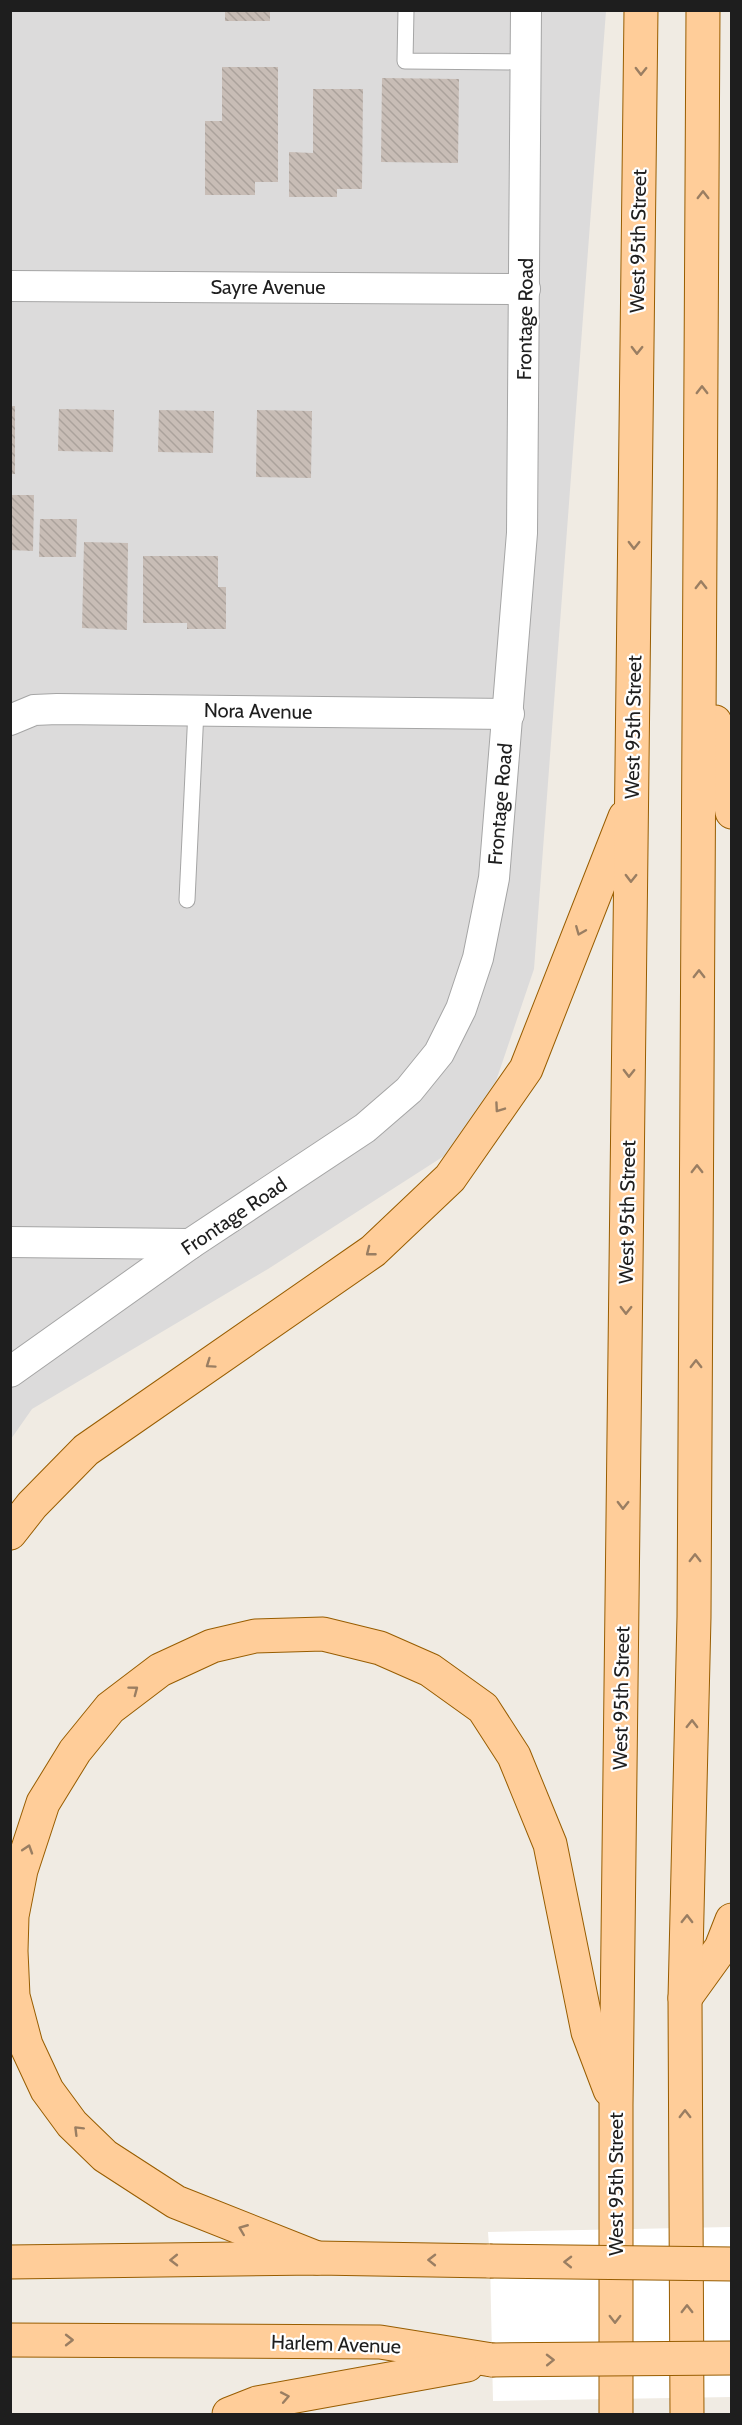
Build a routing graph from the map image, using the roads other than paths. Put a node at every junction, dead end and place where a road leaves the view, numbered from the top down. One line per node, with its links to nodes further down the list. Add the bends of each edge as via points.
1 (406, 10): 5 (lane, via 405,61)
2 (526, 10): 5 (street, Frontage Road)
3 (641, 10): 12 (main road, West 95th Street, one-way to 12)
4 (703, 10): 8 (main road, one-way to 4)
5 (525, 62): 7 (street, Frontage Road)
6 (10, 286): 7 (street, Sayre Avenue)
7 (525, 289): 10 (street, Frontage Road, via 522,533)
8 (701, 644): 13 (main road); 20 (main road, one-way to 8, via 694,1617)
9 (196, 710): 10 (street, Nora Avenue); 11 (street, Nora Avenue, via 34,710); 14 (lane)
10 (509, 714): 16 (street, Frontage Road, via 494,878 478,958 461,1009 439,1053 409,1090 365,1128)
11 (10, 720)
12 (632, 799): 18 (main road, one-way to 18, via 526,1069 450,1178 373,1251 86,1450); 21 (main road, West 95th Street, one-way to 21)
13 (732, 812)
14 (187, 900)
15 (10, 1242): 16 (street)
16 (190, 1244): 17 (street, Frontage Road)
17 (10, 1372)
18 (10, 1533)
19 (732, 1920): 20 (main road, via 722,1948)
20 (685, 1998): 29 (main road, one-way to 20)
21 (616, 2106): 22 (main road, one-way to 21, via 176,2202 105,2156 72,2124 47,2090 26,2045 14,1996 12,1916 21,1870 43,1803 75,1751 110,1708 160,1670 212,1646 255,1636 323,1634 380,1648 430,1670 483,1708 514,1756 550,1844 588,2032); 28 (main road, West 95th Street, one-way to 28)
22 (317, 2258): 23 (main road, one-way to 23); 24 (main road, one-way to 22, bridge)
23 (10, 2262)
24 (732, 2264)
25 (10, 2340): 27 (main road, Harlem Avenue, one-way to 27, via 380,2342)
26 (732, 2358): 27 (main road, Harlem Avenue, one-way to 26, bridge)
27 (492, 2360): 30 (main road, one-way to 27, via 257,2403)
28 (614, 2407)
29 (688, 2413)
30 (229, 2415)

